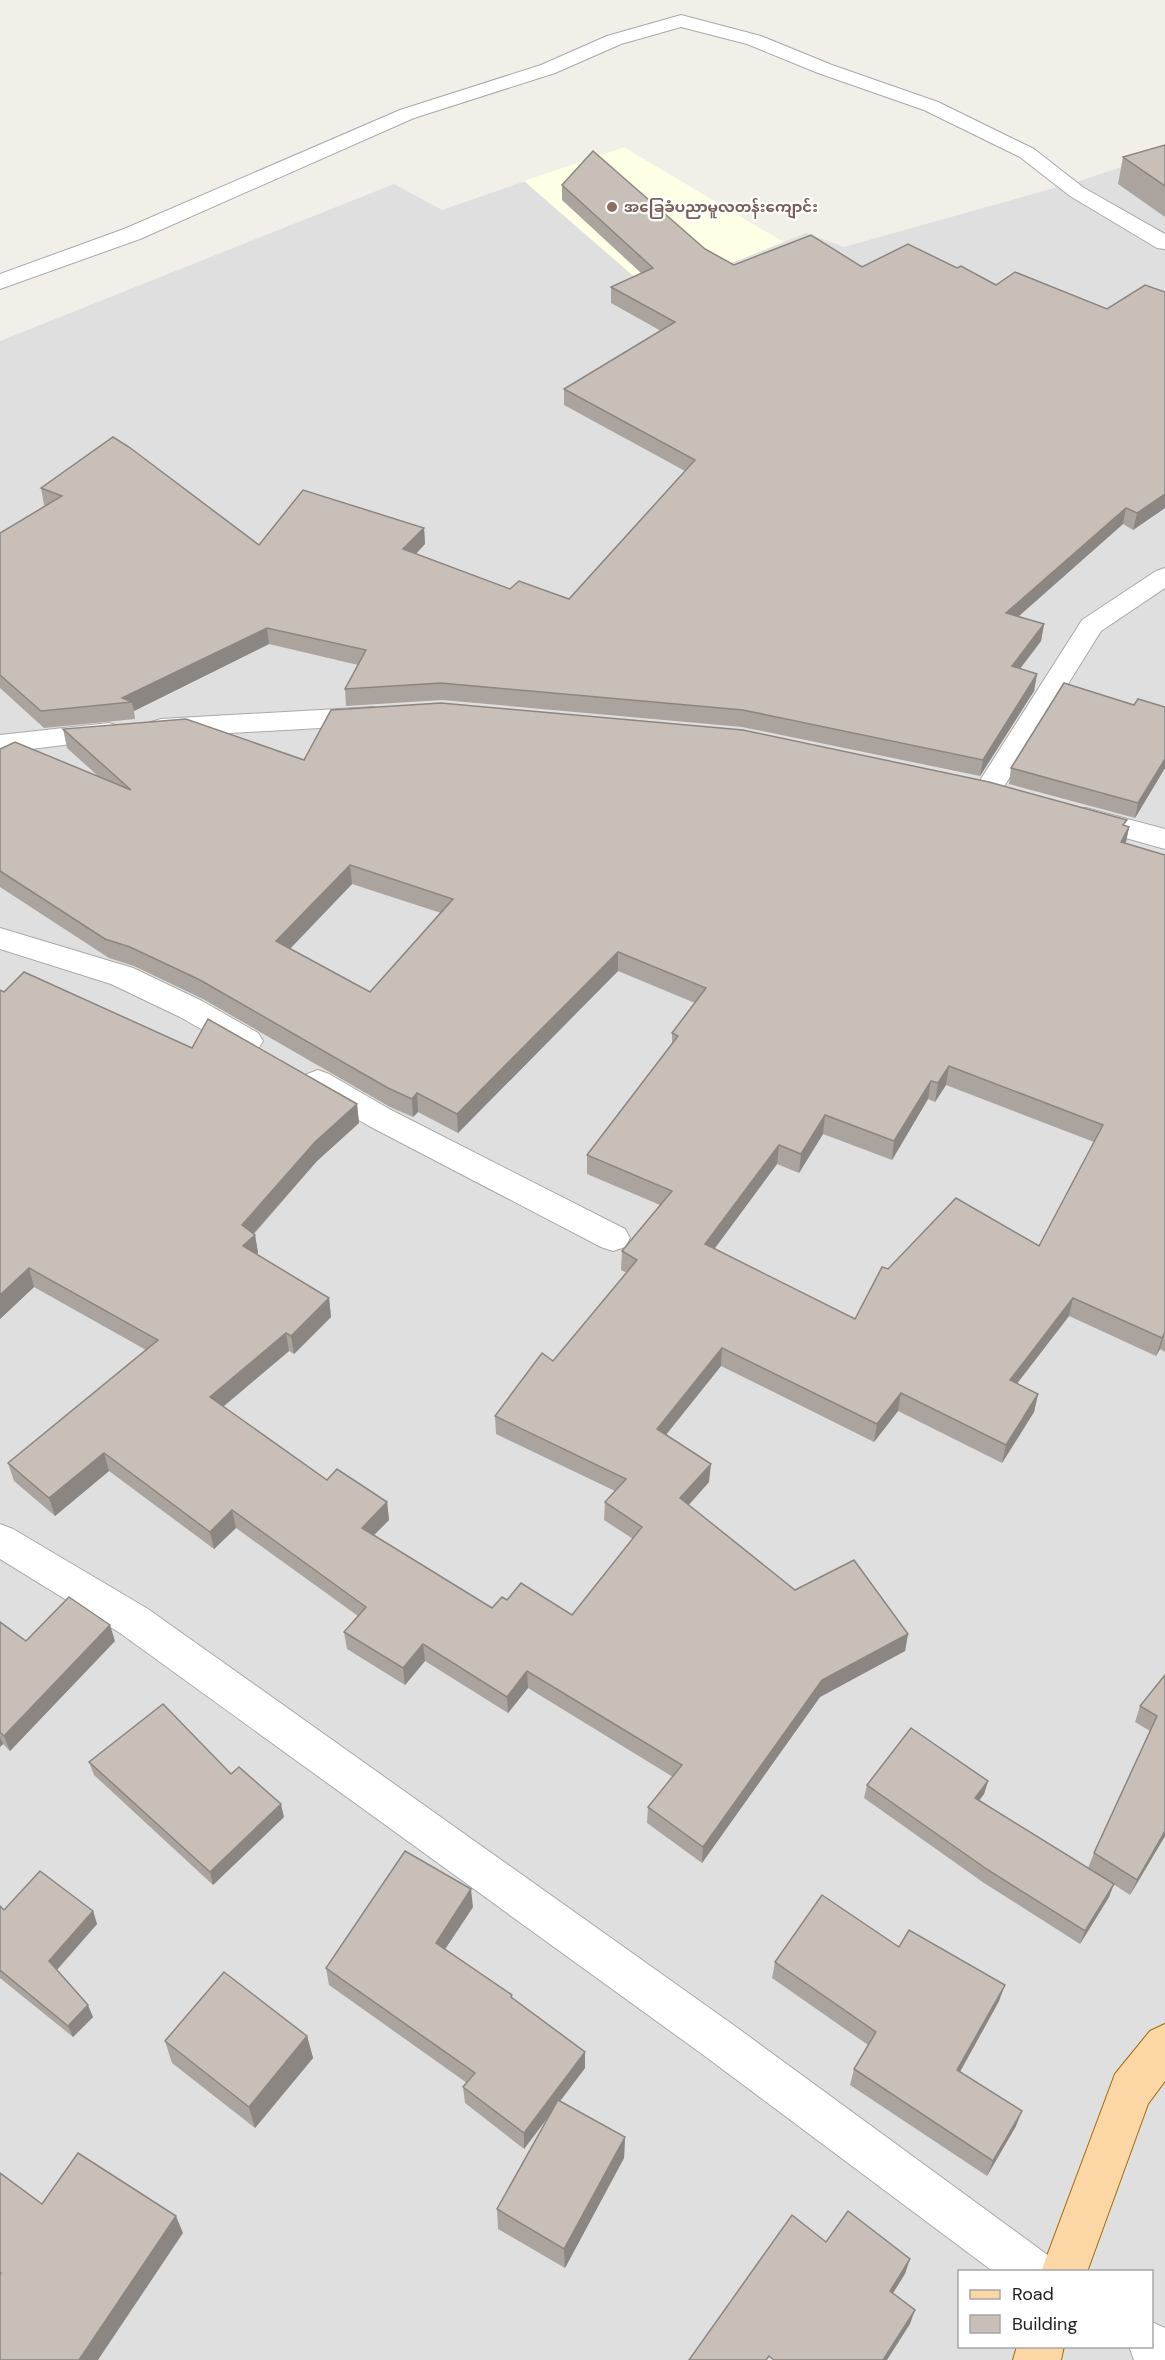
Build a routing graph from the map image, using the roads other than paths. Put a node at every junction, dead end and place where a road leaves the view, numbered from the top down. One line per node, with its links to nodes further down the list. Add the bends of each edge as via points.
1 (1165, 243): 2 (street, via 1077,192 1027,153 930,106 754,40 681,21 614,40 548,69 407,114 132,234)
2 (0, 282)
3 (1165, 576): 6 (street, via 1091,626)
4 (395, 714): 5 (street, via 134,730)
5 (0, 744)
6 (988, 791)
7 (1057, 809): 8 (street)
8 (1165, 839)
9 (0, 938): 10 (street, via 122,976 191,1009 380,1118)
10 (613, 1238)
11 (0, 1540): 13 (street, via 134,1621)
12 (1165, 2046): 14 (main road, via 1131,2090)
13 (1032, 2270)
14 (1064, 2270)

